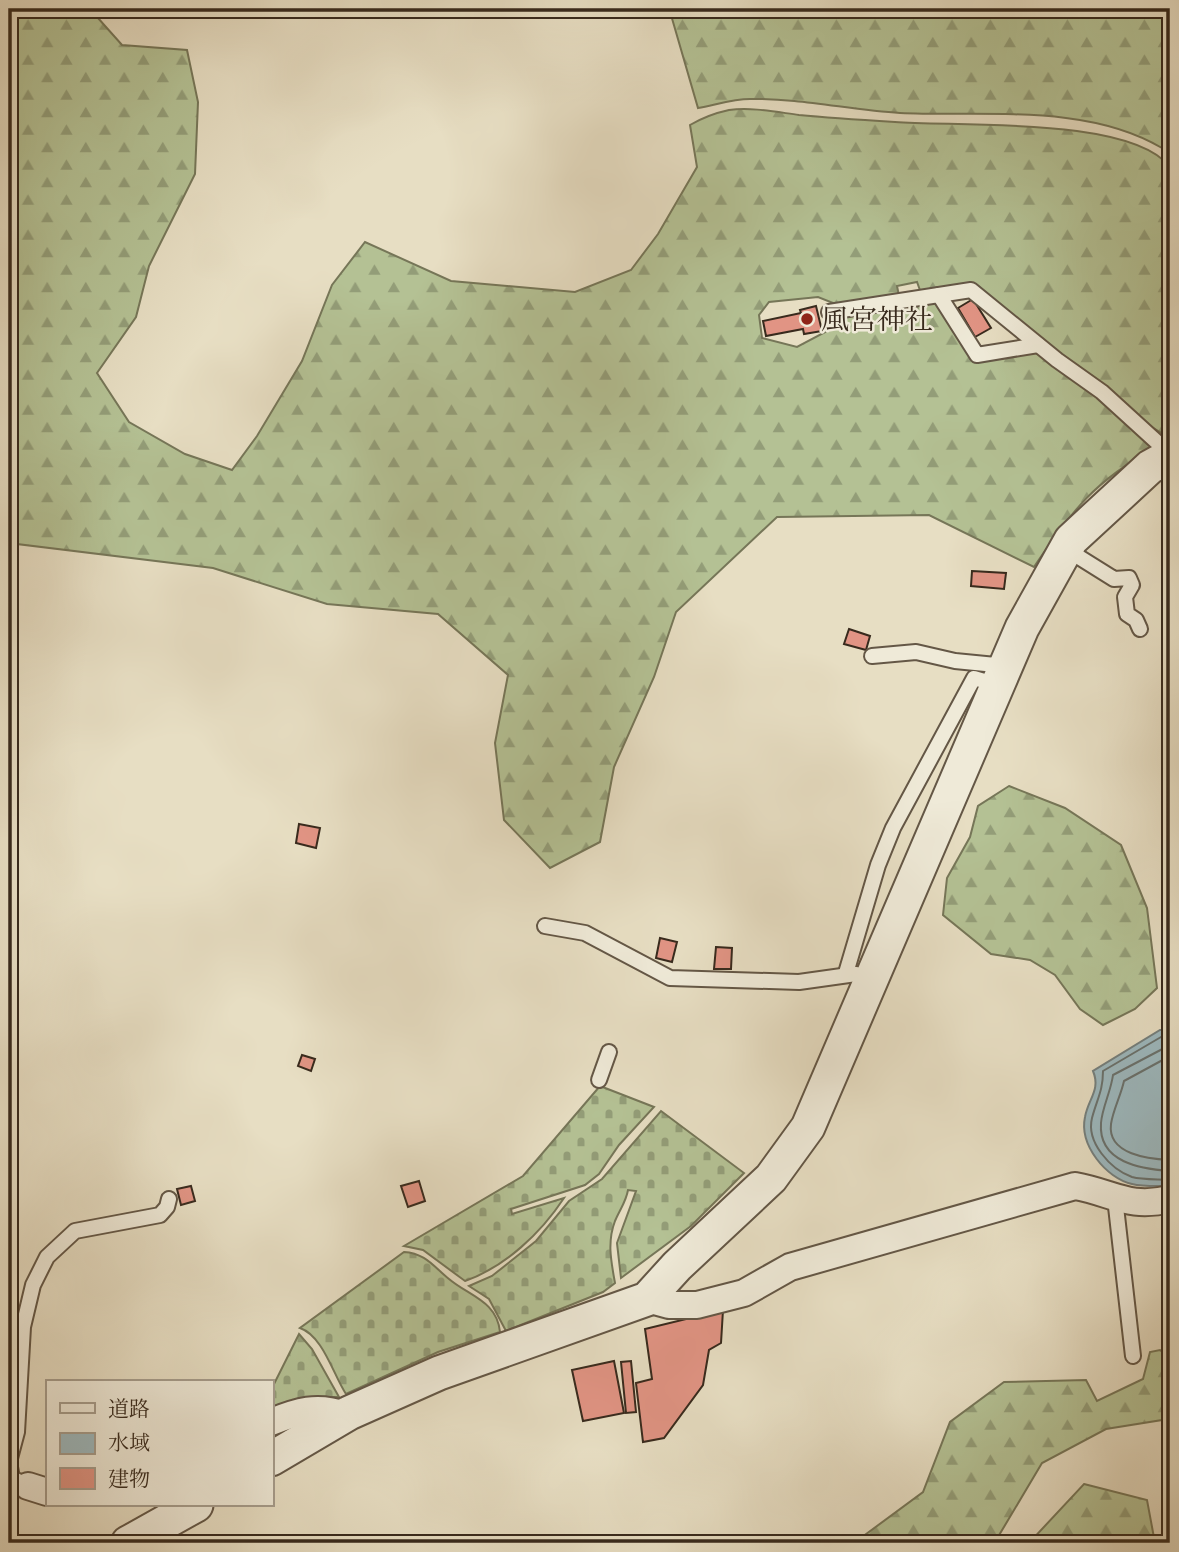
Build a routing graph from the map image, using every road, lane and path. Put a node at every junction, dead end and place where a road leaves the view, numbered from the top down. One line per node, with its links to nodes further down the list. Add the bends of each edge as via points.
1 (939, 295): 2 (lane); 3 (lane, via 971,290); 3 (lane, via 977,355)
2 (829, 312)
3 (1038, 345): 4 (lane, via 1102,392)
4 (1165, 449): 5 (street)
5 (1066, 549): 6 (lane, via 1114,579 1129,578 1127,614); 8 (street)
6 (1140, 629)
7 (872, 656): 8 (lane, via 916,652)
8 (1002, 675): 10 (street)
9 (545, 926): 10 (lane, via 585,933 670,978 799,982)
10 (860, 975): 16 (street, via 808,1127 771,1178)
11 (609, 1052): 12 (lane)
12 (599, 1080)
13 (1115, 1198): 15 (street, via 1124,1202); 16 (street, via 1076,1186 790,1267 744,1293 669,1306); 17 (lane)
14 (169, 1199): 21 (lane, via 160,1214 75,1231 47,1256 33,1285 23,1327 17,1432 9,1462 12,1478)
15 (1170, 1199)
16 (647, 1299): 18 (street, via 439,1373)
17 (1133, 1356)
18 (345, 1415): 19 (street, via 326,1408 300,1410); 20 (street)
19 (273, 1421)
20 (273, 1458)
21 (38, 1489)
22 (194, 1506): 23 (street)
23 (128, 1543)

